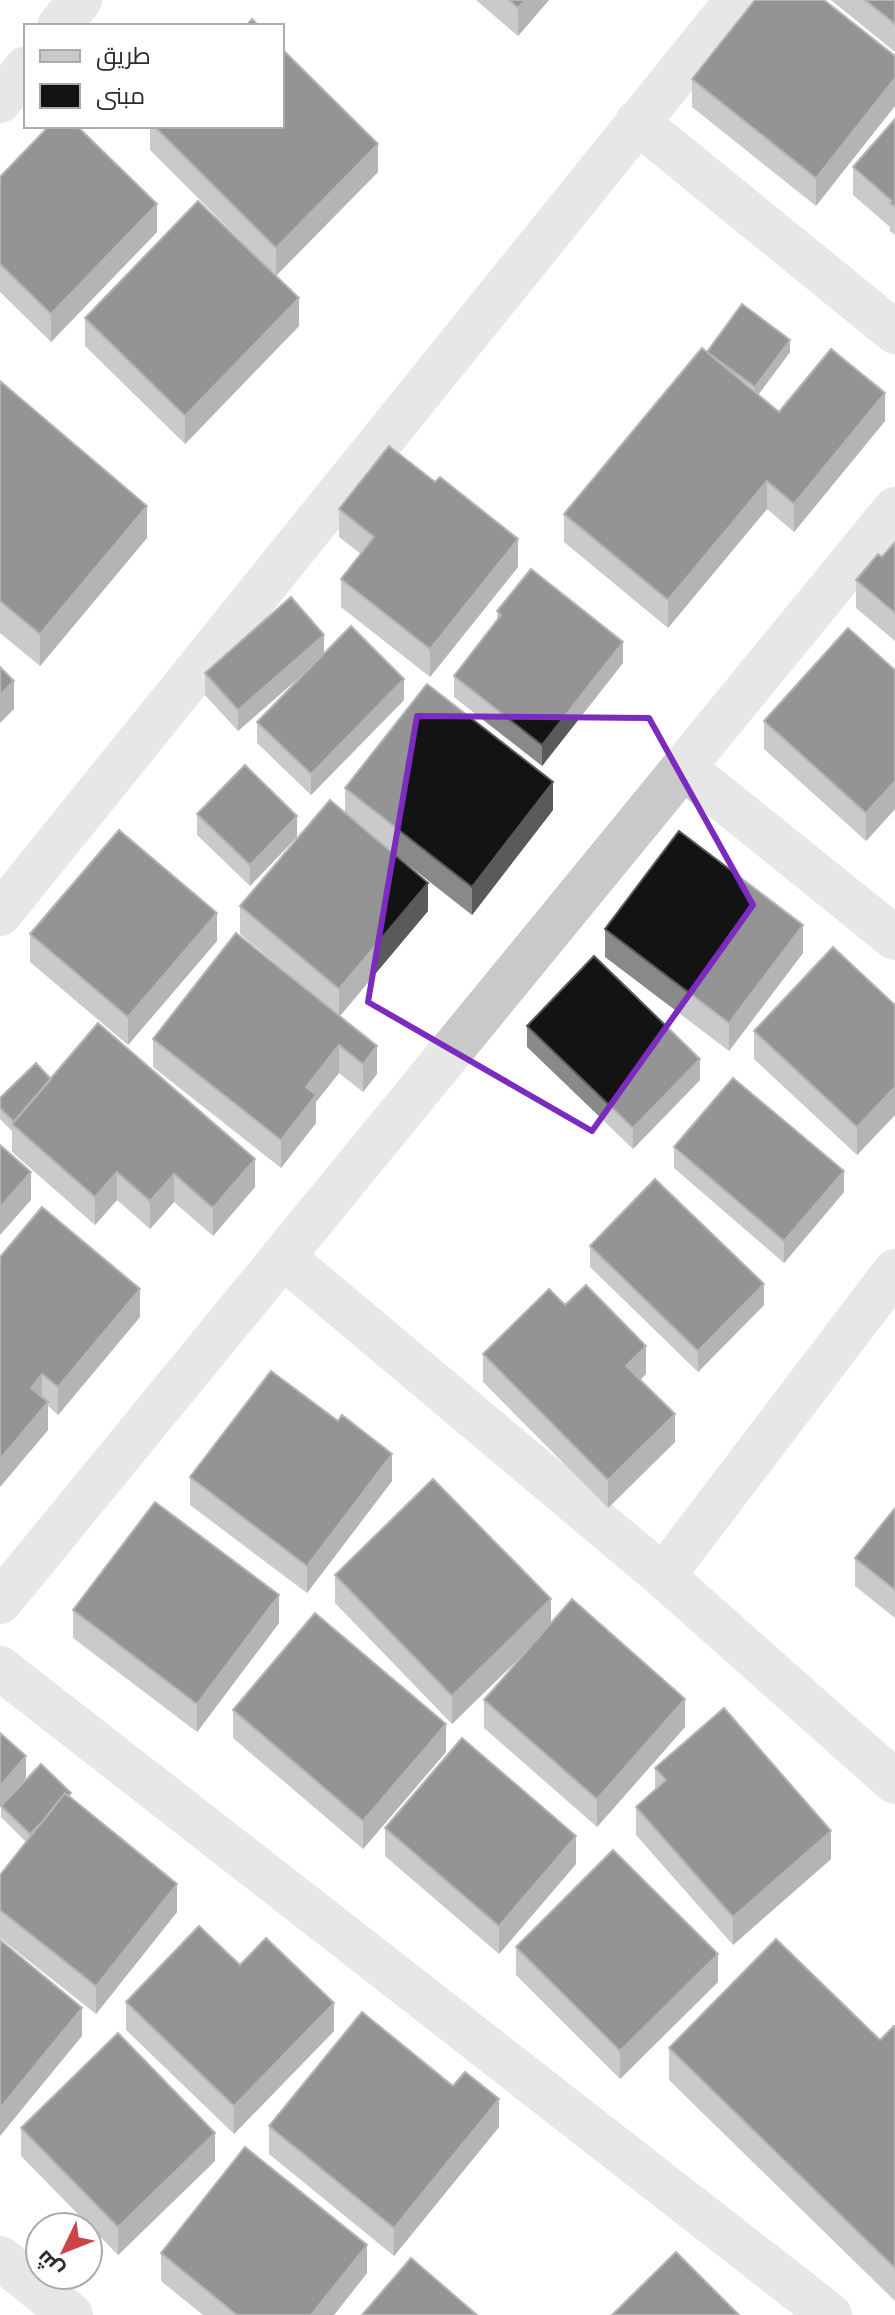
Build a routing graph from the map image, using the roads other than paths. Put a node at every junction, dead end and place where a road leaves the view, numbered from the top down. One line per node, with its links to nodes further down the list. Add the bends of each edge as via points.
1 (737, 0): 4 (street)
2 (24, 71): 3 (street)
3 (0, 101)
4 (637, 122): 5 (street); 8 (street)
5 (895, 332)
6 (895, 509): 7 (street)
7 (684, 768): 9 (street); 10 (street)
8 (0, 914)
9 (895, 938)
10 (283, 1257): 12 (street); 13 (street)
11 (895, 1271): 12 (street)
12 (663, 1576): 15 (street)
13 (0, 1602)
14 (0, 1668): 18 (street)
15 (895, 1782)
16 (0, 2258): 17 (street)
17 (71, 2315)
18 (830, 2315)

